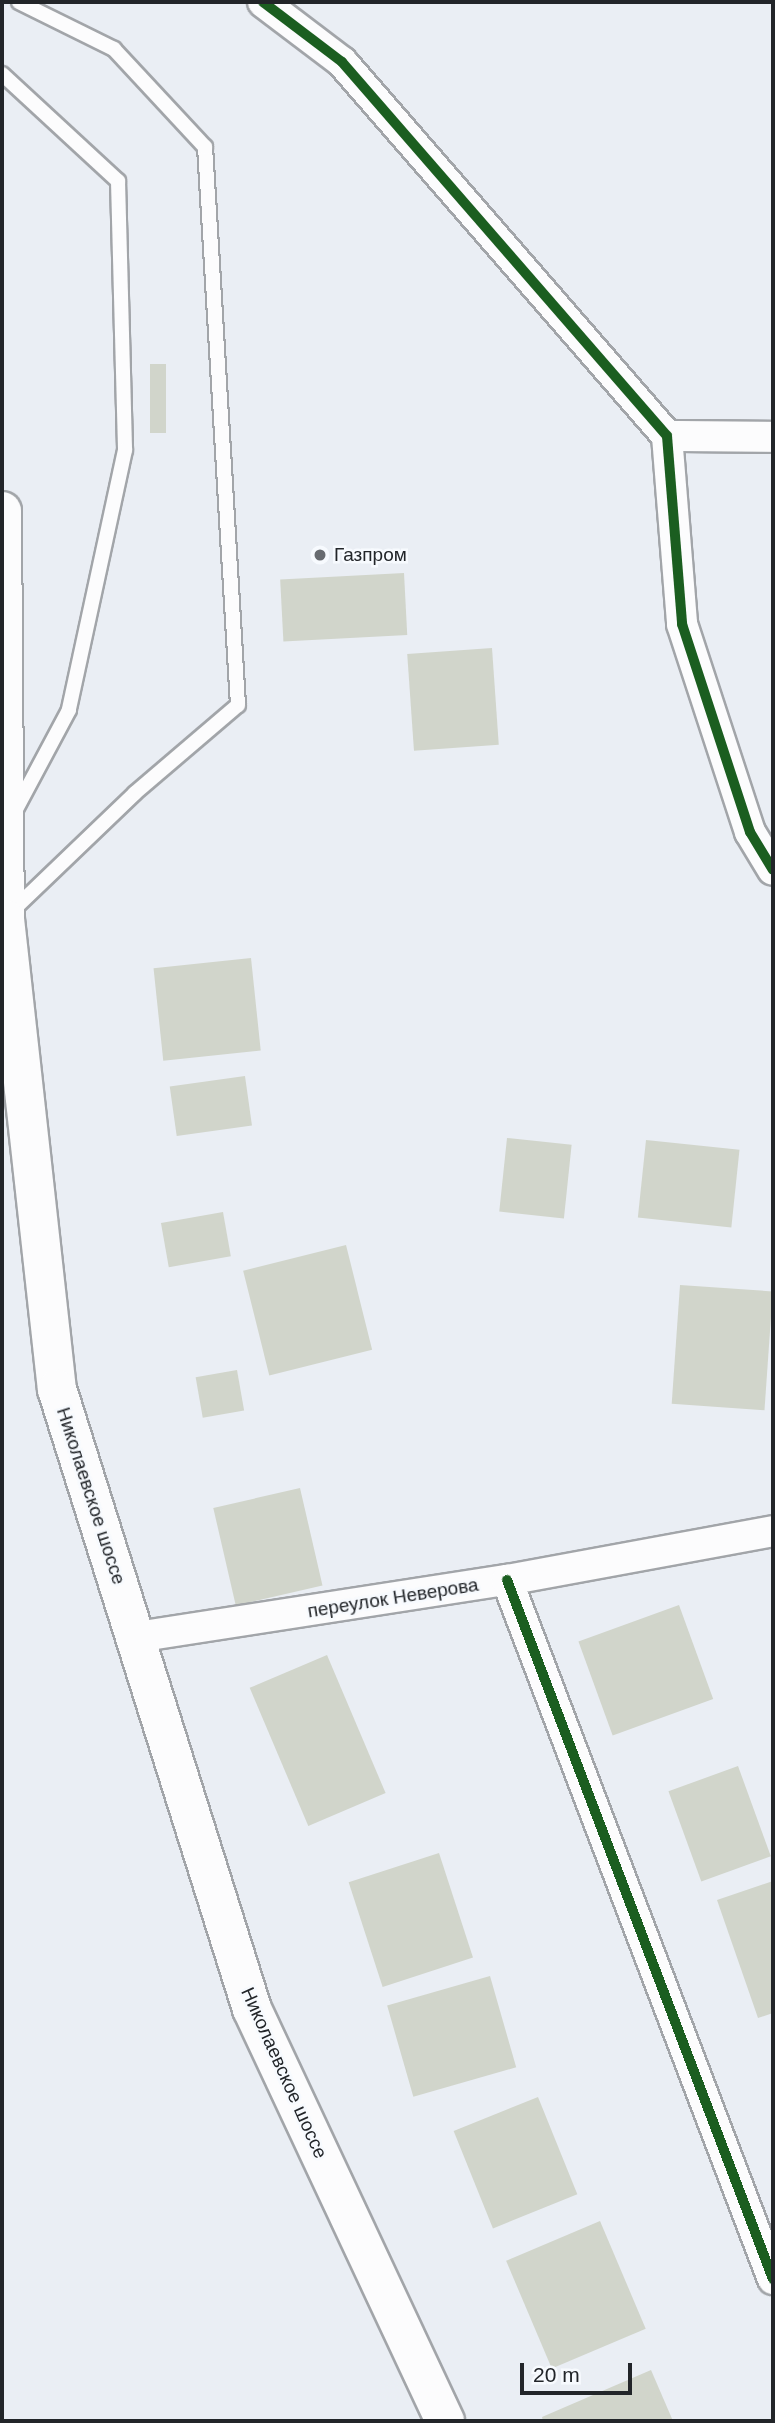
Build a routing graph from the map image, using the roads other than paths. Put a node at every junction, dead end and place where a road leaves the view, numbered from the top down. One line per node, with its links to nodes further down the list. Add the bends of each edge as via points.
1 (19, 2): 9 (lane, via 114,49 205,147 238,705 135,793)
2 (263, 2): 4 (street, via 342,62)
3 (2, 74): 7 (lane, via 118,181 125,450 69,710)
4 (667, 436): 5 (street); 8 (street, via 682,624 750,832)
5 (773, 437)
6 (2, 511): 7 (main road, Николаевское шоссе)
7 (8, 824): 9 (main road, Николаевское шоссе)
8 (773, 870)
9 (3, 919): 12 (main road, Николаевское шоссе, via 57,1389)
10 (773, 1531): 11 (street, переулок Неверова)
11 (507, 1580): 12 (street, переулок Неверова); 13 (street)
12 (137, 1637): 14 (main road, Николаевское шоссе, via 252,2008)
13 (773, 2279)
14 (445, 2421)

